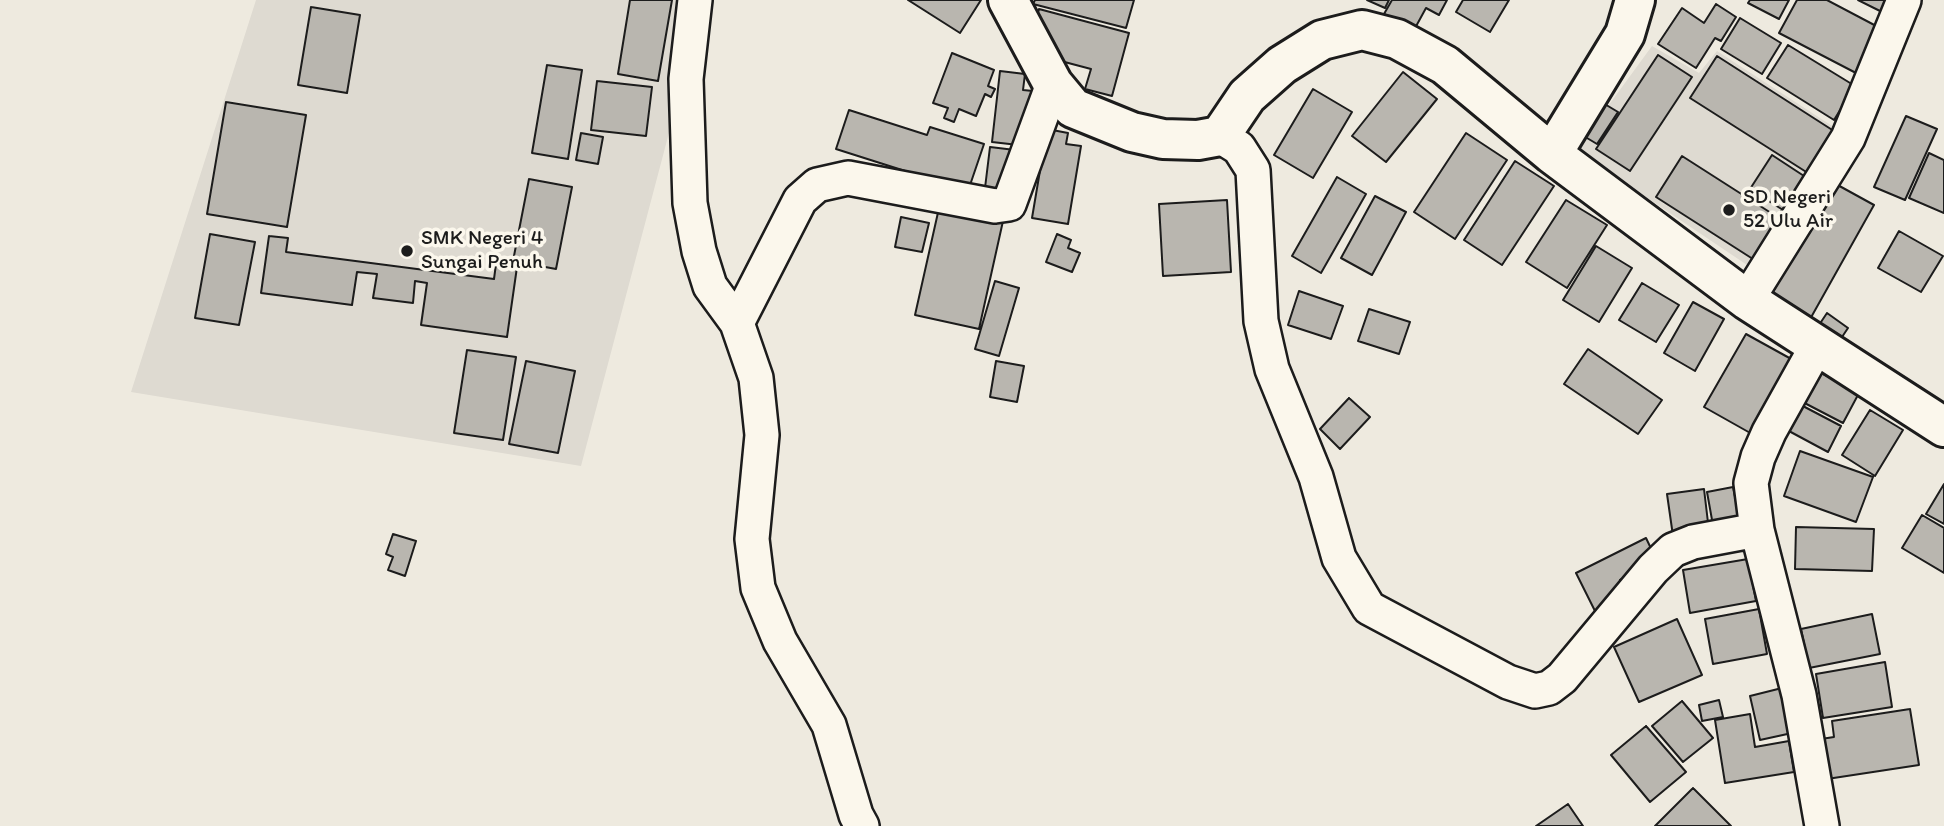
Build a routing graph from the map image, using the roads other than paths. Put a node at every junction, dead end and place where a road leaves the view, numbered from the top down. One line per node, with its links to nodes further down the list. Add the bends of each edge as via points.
1 (695, 0): 9 (street, via 686,79 690,204 710,286)
2 (1635, 0): 7 (street, via 1625,34)
3 (1904, 0): 8 (street, via 1848,138)
4 (1017, 10): 5 (street)
5 (1053, 84): 6 (street, via 1073,107 1132,132 1163,139); 9 (street, via 1009,204 995,206 848,178 817,185 800,200)
6 (1220, 135): 7 (street, via 1247,96 1282,65 1322,40 1362,30 1397,39 1446,65); 12 (street, via 1239,148 1253,170 1261,321 1272,369 1316,477 1339,558 1369,608 1508,682 1535,691 1562,678 1673,550)
7 (1552, 154): 8 (street)
8 (1747, 300): 10 (street)
9 (737, 323): 13 (street, via 757,378 762,435 752,539 758,588 780,640 829,725)
10 (1818, 344): 11 (street); 12 (street, via 1758,457 1751,483)
11 (1944, 427)
12 (1757, 530): 14 (street, via 1799,695)
13 (862, 826)
14 (1822, 826)

